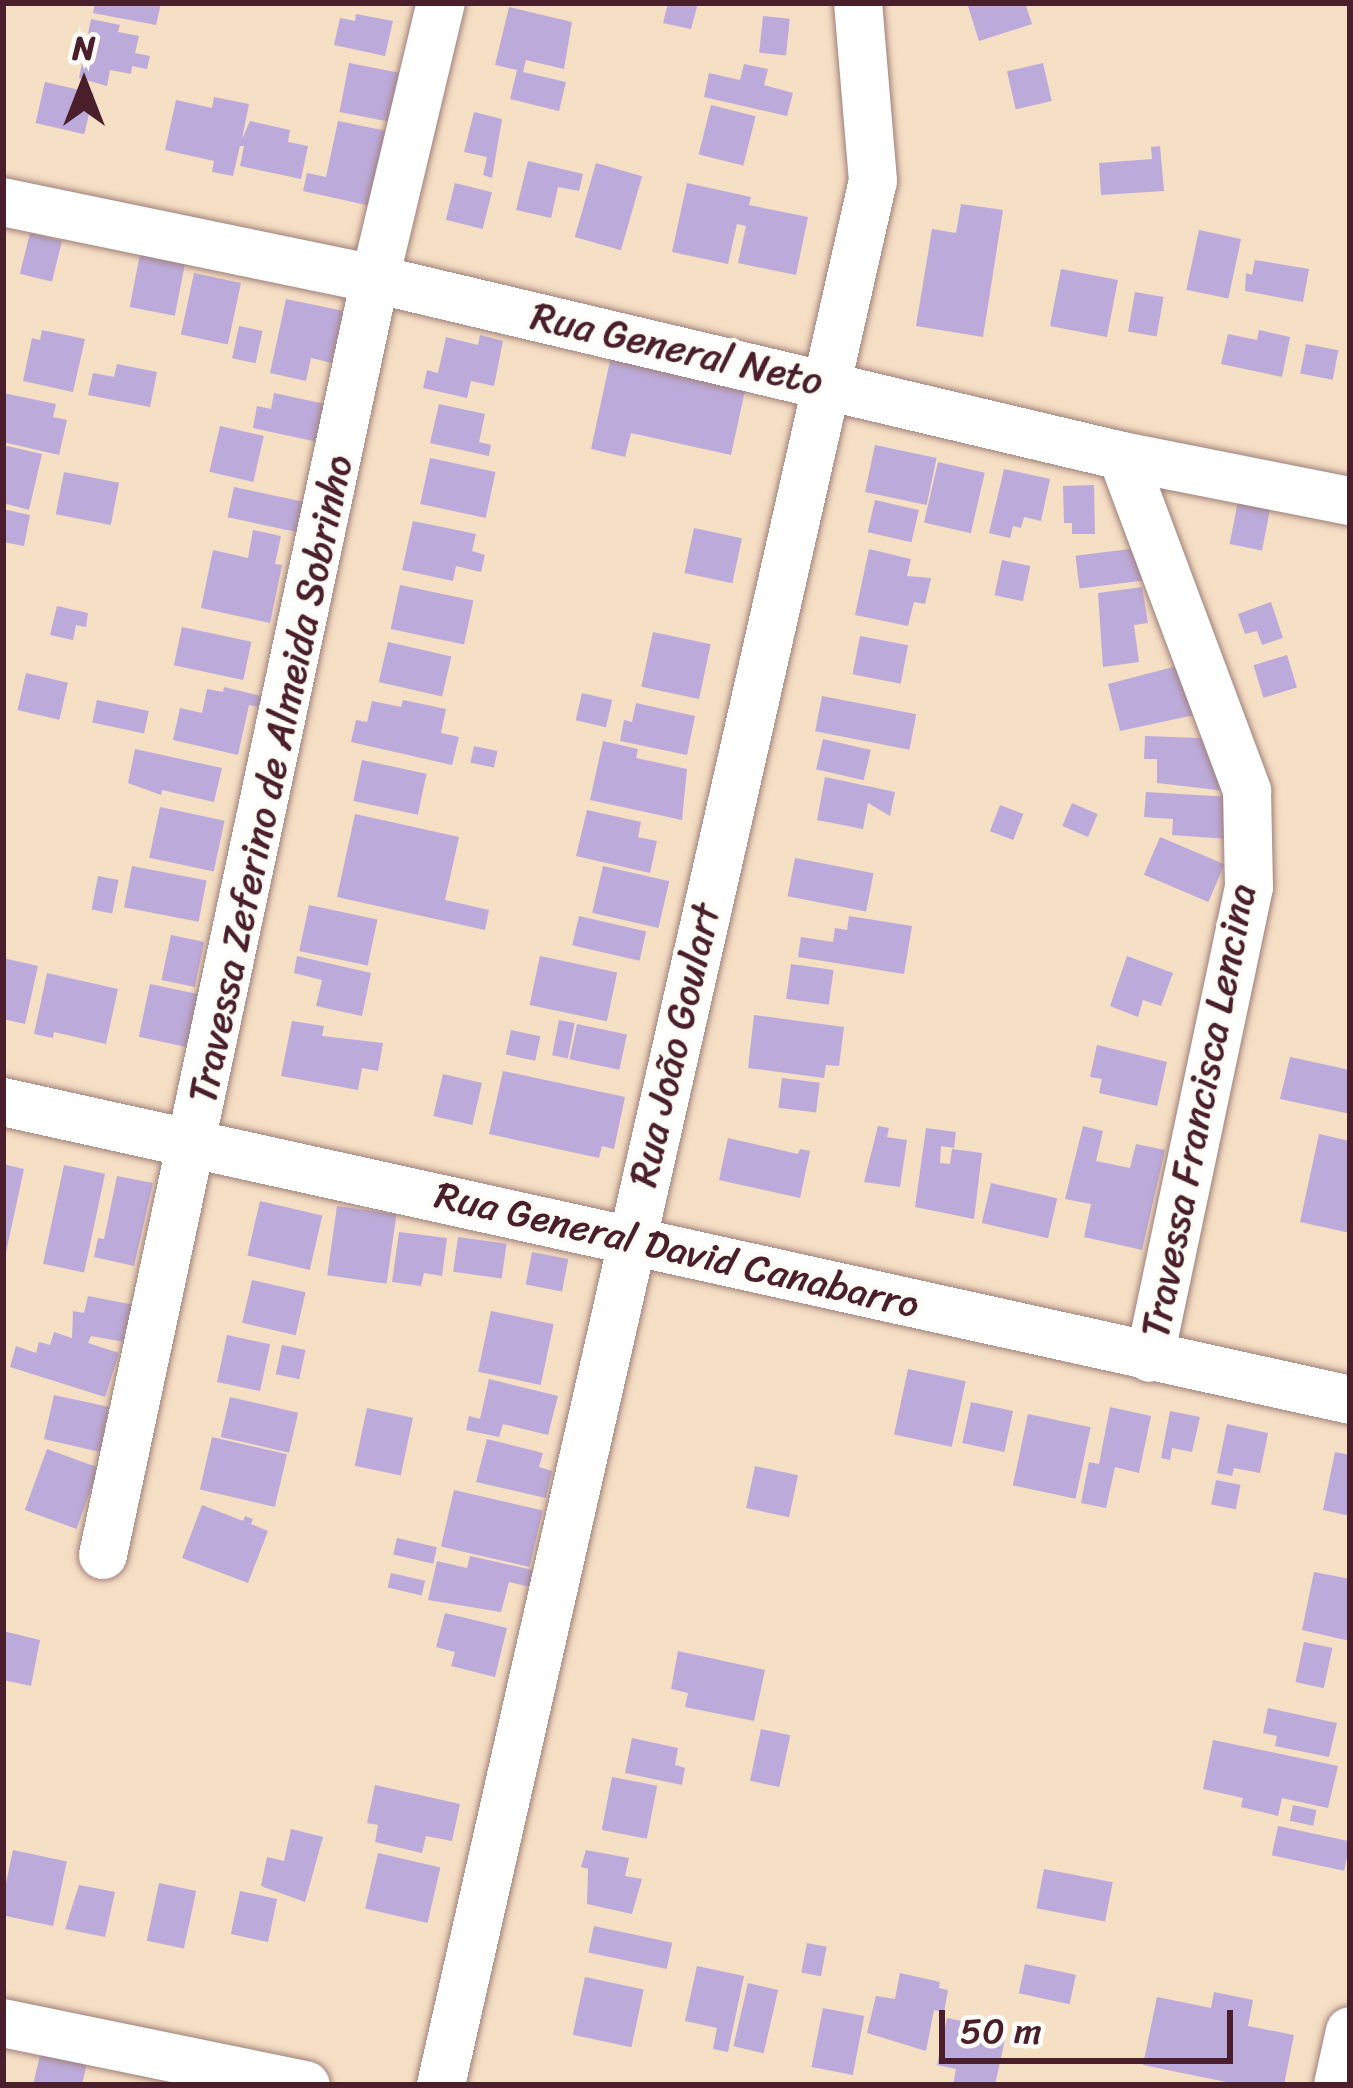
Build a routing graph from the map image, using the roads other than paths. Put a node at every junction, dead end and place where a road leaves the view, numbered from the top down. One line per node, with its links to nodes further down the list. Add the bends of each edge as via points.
1 (441, 3): 4 (street, Travessa Zeferino de Almeida Sobrinho)
2 (858, 3): 5 (street, Rua João Goulart, via 873,181)
3 (3, 202): 4 (street, Rua General Neto)
4 (375, 278): 5 (street, Rua General Neto); 9 (street, Travessa Zeferino de Almeida Sobrinho)
5 (830, 384): 6 (street, Rua General Neto); 10 (street, Rua João Goulart)
6 (1123, 456): 7 (street, Rua General Neto); 11 (street, Travessa Francisca Lencina, via 1247,791 1249,887)
7 (1350, 501)
8 (3, 1102): 9 (street, Rua General David Canabarro)
9 (194, 1144): 10 (street, Rua General David Canabarro); 13 (street, Travessa Zeferino de Almeida Sobrinho)
10 (629, 1238): 11 (street, Rua General David Canabarro); 17 (street, Rua João Goulart)
11 (1150, 1358): 12 (street, Rua General David Canabarro)
12 (1350, 1400)
13 (103, 1555)
14 (3, 2023): 16 (street)
15 (1350, 2031): 18 (street)
16 (306, 2085)
17 (441, 2085)
18 (1338, 2085)

